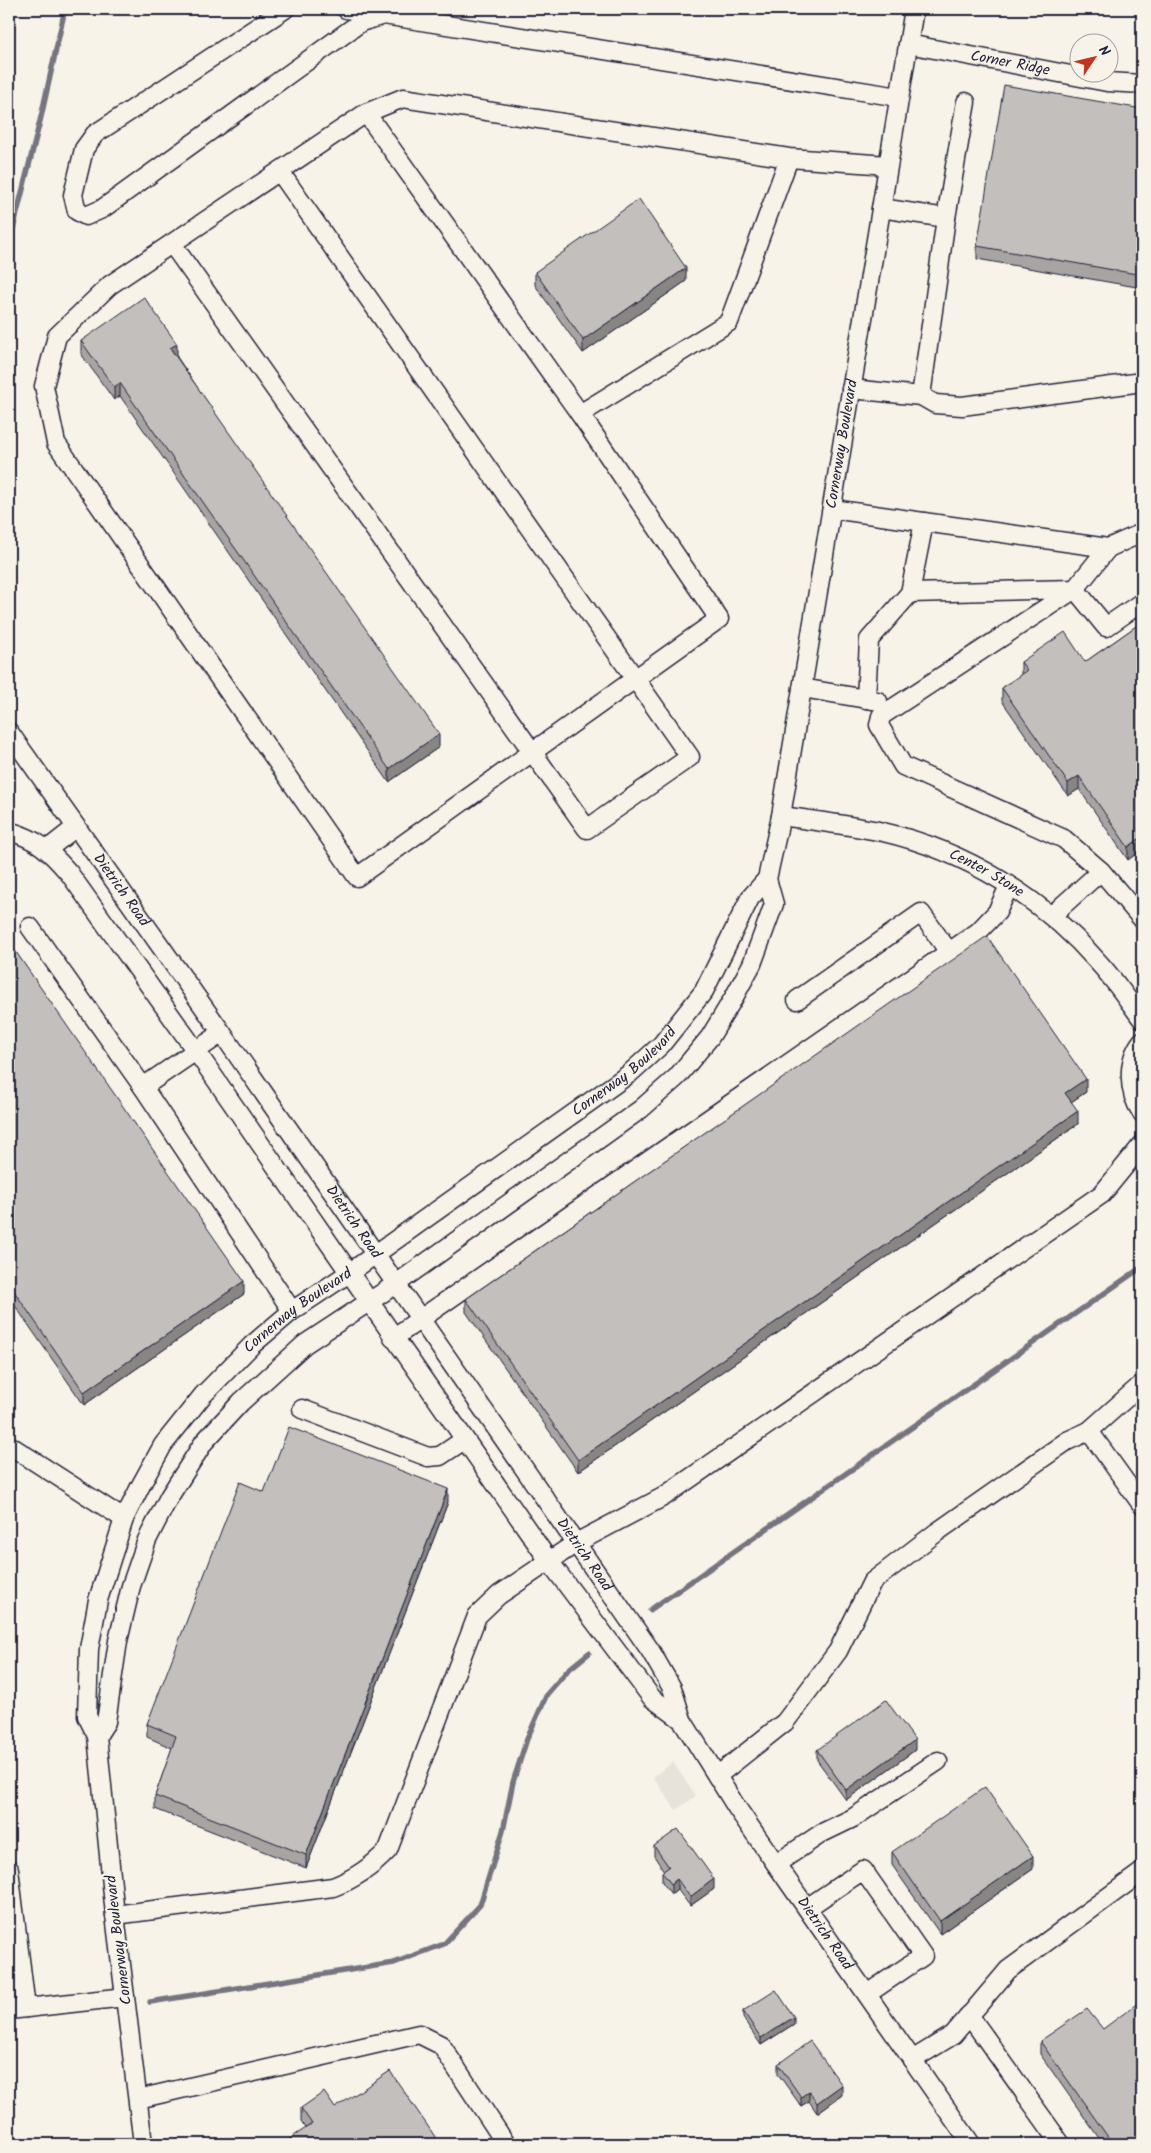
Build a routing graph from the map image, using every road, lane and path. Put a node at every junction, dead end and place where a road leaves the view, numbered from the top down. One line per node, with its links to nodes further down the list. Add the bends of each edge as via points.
1 (285, 9): 4 (street, via 95,134 84,149 73,195 78,210 86,216 102,210 361,22)
2 (346, 9): 4 (street)
3 (914, 9): 5 (street, Cornerway Boulevard)
4 (381, 16): 7 (street)
5 (908, 44): 6 (street, Corner Ridge, via 1107,82); 7 (street, Cornerway Boulevard)
6 (1142, 84)
7 (899, 97): 11 (street, Cornerway Boulevard)
8 (966, 102): 14 (street)
9 (366, 113): 10 (street, via 403,98); 12 (street); 19 (street)
10 (789, 158): 11 (street); 19 (street, via 729,322)
11 (888, 164): 13 (street, Cornerway Boulevard)
12 (280, 172): 15 (street); 27 (street)
13 (881, 208): 14 (street); 17 (street, Cornerway Boulevard)
14 (946, 218): 18 (street)
15 (172, 244): 32 (street); 32 (street, via 110,285 57,336 44,386 56,443 357,877)
16 (1142, 382): 18 (street, via 962,406 935,404)
17 (852, 389): 18 (street); 20 (street, Cornerway Boulevard)
18 (921, 396)
19 (580, 414): 27 (street, via 719,619)
20 (832, 508): 21 (street); 28 (street, Cornerway Boulevard)
21 (924, 522): 23 (street); 25 (street)
22 (1142, 533): 23 (street)
23 (1108, 548): 24 (street)
24 (1075, 589): 25 (street); 26 (street, via 1106,627); 30 (street)
25 (910, 593): 29 (street, via 869,640)
26 (1142, 602)
27 (635, 678): 32 (street); 32 (street, via 690,757 588,829)
28 (802, 688): 29 (street); 33 (street, Cornerway Boulevard)
29 (866, 699): 30 (street)
30 (898, 704): 37 (street, via 880,716 879,725 903,766 1064,839)
31 (9, 732): 34 (street, Dietrich Road)
32 (534, 751)
33 (781, 816): 38 (street, Cornerway Boulevard); 39 (street, Center Stone, via 882,832 924,844 963,860)
34 (76, 827): 36 (street); 46 (street, Dietrich Road)
35 (9, 831): 36 (street, Dietrich Road)
36 (48, 849): 48 (street, Dietrich Road, via 69,873)
37 (1101, 871): 40 (street); 41 (street)
38 (767, 879): 52 (street, Cornerway Boulevard, via 750,898 704,991 661,1046 630,1074); 54 (street, Cornerway Boulevard, via 774,904 752,964 710,1037 677,1077 641,1109)
39 (1009, 886): 40 (street, Center Stone); 43 (street, via 997,912 978,932)
40 (1051, 916): 45 (street, Center Stone, via 1099,962)
41 (1142, 919)
42 (30, 927): 49 (street)
43 (949, 952): 44 (street, via 921,913); 57 (street)
44 (797, 1000)
45 (1142, 1019)
46 (222, 1032): 48 (street); 52 (street, Dietrich Road)
47 (1142, 1041): 50 (street, via 1132,1065 1131,1085)
48 (196, 1051): 49 (street); 53 (street, Dietrich Road)
49 (143, 1087): 56 (street)
50 (1142, 1113)
51 (1142, 1145): 66 (street, via 1102,1194 663,1497)
52 (376, 1254): 53 (street, Cornerway Boulevard); 54 (street, Dietrich Road)
53 (349, 1273): 55 (street, Dietrich Road); 56 (street, Cornerway Boulevard)
54 (396, 1284): 55 (street, Cornerway Boulevard); 57 (street, Dietrich Road)
55 (369, 1303): 58 (street, Dietrich Road); 69 (street, Cornerway Boulevard, via 305,1344 241,1402 204,1442 169,1497 147,1540 131,1586 118,1641 106,1722)
56 (292, 1311): 65 (street, Cornerway Boulevard, via 252,1345 203,1395 163,1445)
57 (422, 1319): 58 (street); 66 (street, Dietrich Road)
58 (394, 1338): 62 (street, Dietrich Road)
59 (1142, 1384): 61 (street)
60 (302, 1410): 62 (street, via 428,1457 440,1456)
61 (1089, 1431): 64 (street); 71 (street, via 1067,1441 872,1582 838,1650 785,1722)
62 (464, 1440): 67 (street, Dietrich Road)
63 (9, 1445): 65 (street)
64 (1142, 1505)
65 (124, 1519): 69 (street, Cornerway Boulevard, via 98,1600 89,1649 87,1716)
66 (576, 1543): 67 (street); 68 (street, Dietrich Road, via 650,1650 672,1688)
67 (549, 1561): 68 (street, Dietrich Road, via 652,1698); 76 (street, via 499,1595 477,1616 388,1850 376,1862 361,1874 332,1887)
68 (682, 1720): 71 (street, Dietrich Road)
69 (97, 1736): 76 (street, Cornerway Boulevard)
70 (938, 1761): 72 (street)
71 (717, 1776): 72 (street, Dietrich Road)
72 (776, 1864): 75 (street, Dietrich Road)
73 (9, 1870): 79 (street)
74 (1142, 1872): 80 (street, via 1008,1970)
75 (807, 1908): 77 (street, Dietrich Road); 77 (street, via 863,1870 923,1956)
76 (116, 1914): 78 (street, Cornerway Boulevard)
77 (867, 1994): 81 (street, Dietrich Road)
78 (125, 1997): 79 (street); 82 (street, Cornerway Boulevard)
79 (17, 2009)
80 (969, 2015): 81 (street, via 953,2034); 86 (street)
81 (912, 2060): 85 (street, Dietrich Road)
82 (138, 2100): 83 (street, Cornerway Boulevard); 84 (street, via 419,2034 441,2046)
83 (143, 2144)
84 (506, 2144)
85 (971, 2144)
86 (1061, 2144)

